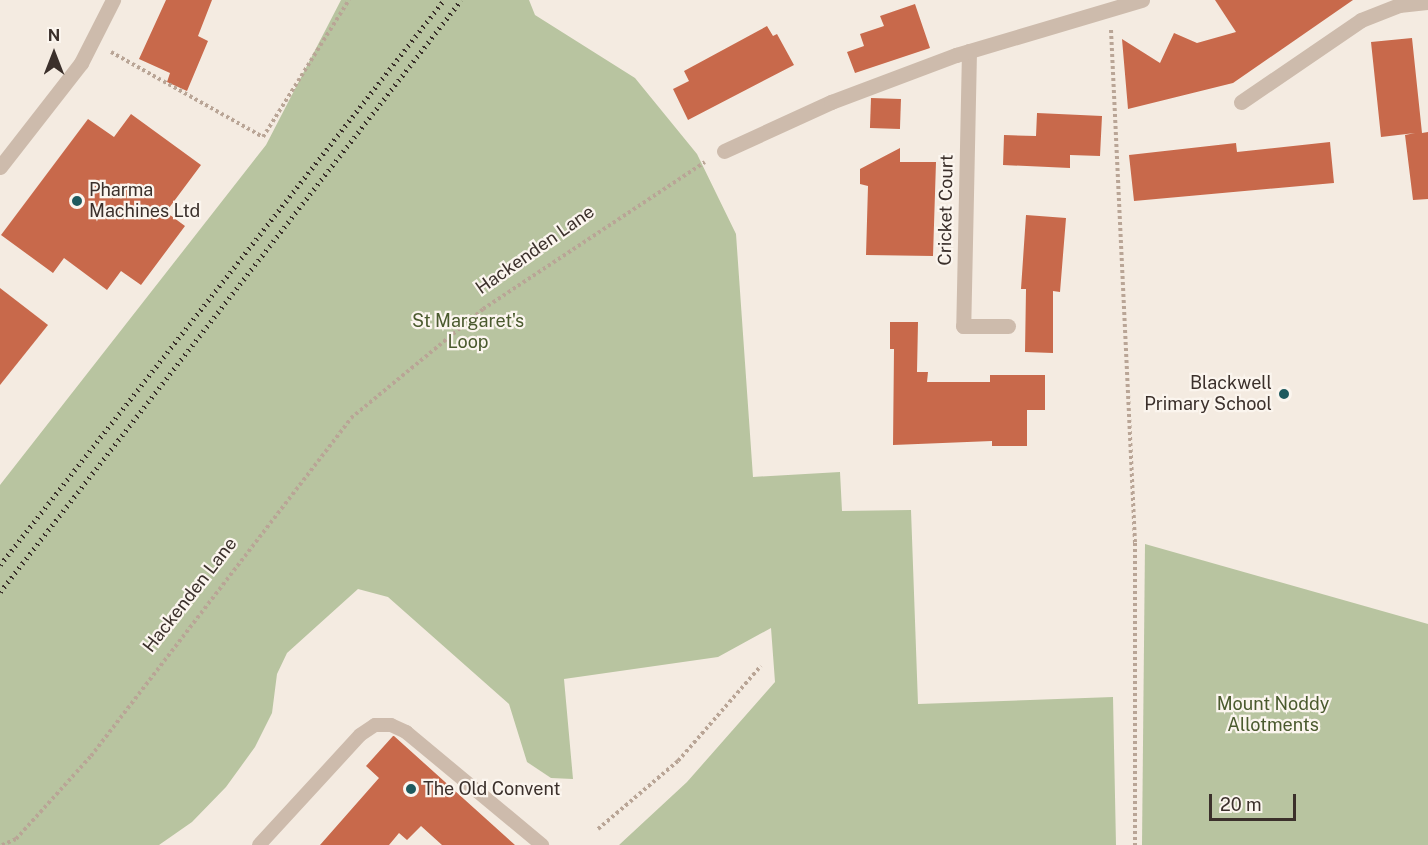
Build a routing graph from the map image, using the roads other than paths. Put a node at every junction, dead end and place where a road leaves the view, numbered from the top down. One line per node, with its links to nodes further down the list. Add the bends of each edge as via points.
1 (113, 0): 7 (street, via 92,42)
2 (1142, 0): 4 (street)
3 (1428, 2): 5 (street, via 1399,5 1360,20)
4 (969, 51): 6 (street, via 831,102); 8 (street, Cricket Court, via 963,326)
5 (1241, 102)
6 (724, 151)
7 (0, 167)
8 (1008, 326)
9 (259, 845): 10 (lane, via 360,735 375,725 391,725 406,732)
10 (542, 845)

